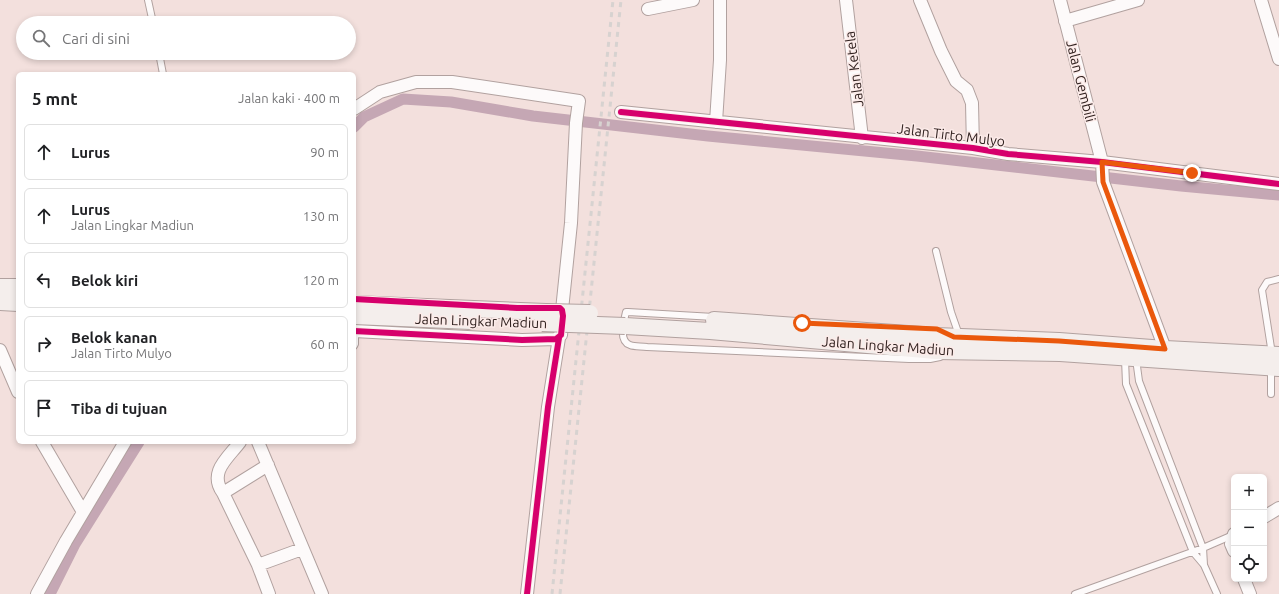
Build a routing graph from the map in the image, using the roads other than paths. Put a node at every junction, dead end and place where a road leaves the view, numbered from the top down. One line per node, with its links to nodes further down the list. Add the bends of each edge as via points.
1 (148, 0): 10 (lane)
2 (693, 0): 9 (street)
3 (720, 0): 17 (street)
4 (846, 0): 18 (street, Jalan Ketela)
5 (920, 0): 19 (street, via 956,81 967,90 972,103)
6 (1060, 0): 11 (street, Jalan Gembili)
7 (1138, 0): 11 (street)
8 (1261, 0): 12 (street)
9 (648, 9)
10 (151, 16)
11 (1065, 21): 20 (street, Jalan Gembili)
12 (1279, 59)
13 (160, 60): 14 (lane)
14 (163, 72)
15 (356, 109): 30 (street, via 380,92 416,82 452,82 579,101)
16 (621, 112): 17 (street, Jalan Tirto Mulyo)
17 (716, 122): 18 (street, Jalan Tirto Mulyo)
18 (862, 138): 19 (street, Jalan Tirto Mulyo)
19 (973, 148): 20 (street, Jalan Tirto Mulyo)
20 (1102, 163): 21 (street, Jalan Tirto Mulyo); 36 (street, Jalan Gembili, via 1103,182)
21 (1279, 184)
22 (936, 251): 34 (lane)
23 (1279, 279): 39 (lane, via 1267,282 1262,290)
24 (0, 286): 25 (main road)
25 (16, 287)
26 (356, 299): 30 (street)
27 (0, 302): 28 (main road)
28 (16, 303)
29 (356, 304): 35 (main road, Jalan Lingkar Madiun, bridge, via 634,316)
30 (562, 310): 33 (street)
31 (356, 326): 35 (main road, Jalan Lingkar Madiun, bridge, via 582,324)
32 (356, 326): 33 (street, via 522,340)
33 (559, 338): 63 (street, via 548,407)
34 (956, 342): 34 (lane, via 930,359 872,358 647,347 629,345 623,336 626,312 638,312 937,329); 35 (main road, Jalan Lingkar Madiun); 36 (main road, Jalan Lingkar Madiun, via 1059,341); 38 (main road, Jalan Lingkar Madiun)
35 (936, 344)
36 (1165, 349): 39 (main road, Jalan Lingkar Madiun)
37 (0, 350): 40 (street)
38 (1131, 358): 39 (main road, Jalan Lingkar Madiun); 46 (lane); 47 (lane, via 1126,384)
39 (1275, 362): 41 (lane)
40 (16, 387)
41 (1271, 394)
42 (43, 444): 51 (street)
43 (123, 444): 51 (street)
44 (238, 444): 49 (street, via 218,471 217,479)
45 (259, 444): 48 (street)
46 (1167, 455): 47 (lane); 54 (lane)
47 (1156, 458): 56 (lane)
48 (268, 465): 49 (street); 55 (street)
49 (224, 493): 57 (street)
50 (1279, 508): 52 (street)
51 (83, 512): 60 (street)
52 (1267, 515)
53 (1231, 536): 54 (lane)
54 (1203, 548): 56 (lane); 58 (lane)
55 (302, 549): 57 (street); 62 (street)
56 (1193, 552): 58 (lane); 64 (lane)
57 (258, 565): 61 (street)
58 (1204, 565): 65 (lane)
59 (1245, 582): 66 (street)
60 (37, 594)
61 (269, 594)
62 (322, 594)
63 (527, 594)
64 (1075, 594)
65 (1217, 594)
66 (1250, 594)

